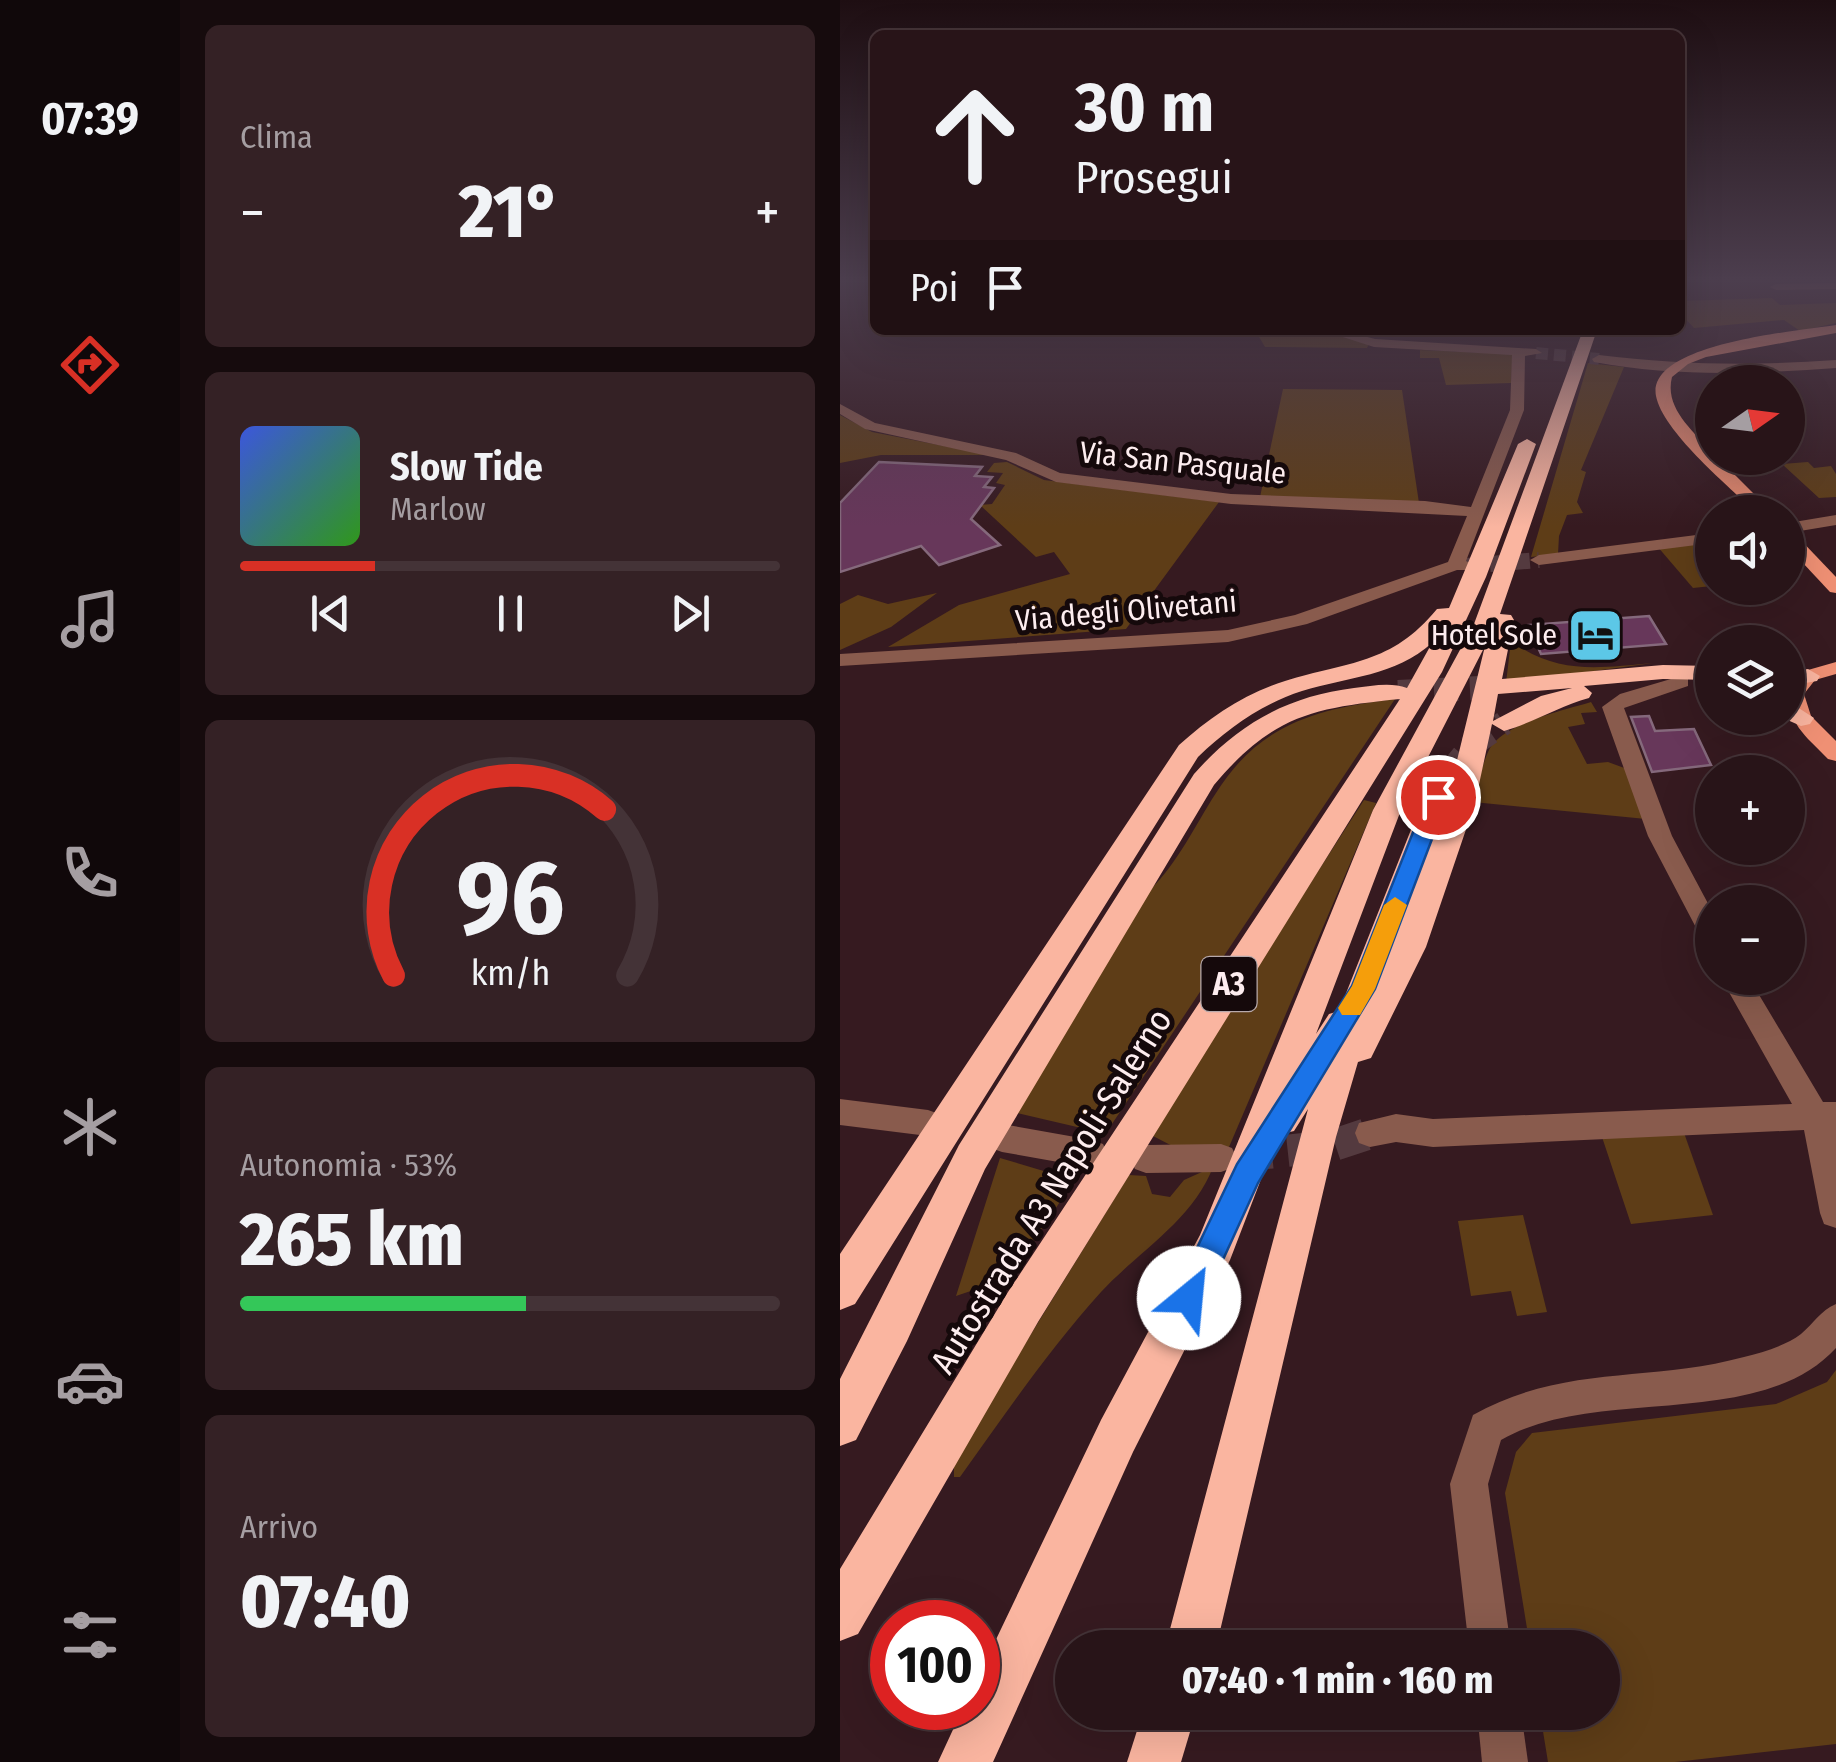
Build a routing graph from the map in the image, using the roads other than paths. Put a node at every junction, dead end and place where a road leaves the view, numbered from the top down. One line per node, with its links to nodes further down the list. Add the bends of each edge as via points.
1 (1526, 362): 11 (street, via 1517,410)
2 (1559, 362): 17 (highway, Autostrada A3 Napoli-Salerno / A3)
3 (1587, 362): 9 (highway, A3)
4 (1656, 362): 7 (street)
5 (1687, 362): 7 (main road)
6 (1836, 364): 7 (street)
7 (1673, 367): 10 (main road, via 1663,384 1668,406)
8 (840, 408): 11 (street, Via San Pasquale, via 870,426 1011,456 1056,477 1231,499)
9 (1539, 469): 34 (highway, via 1531,527 1494,647 1461,803 1410,947); 42 (highway, A3, via 1485,624 1388,810)
10 (1749, 495)
11 (1474, 512): 17 (street)
12 (1836, 520): 13 (street)
13 (1805, 525)
14 (1695, 540): 16 (street)
15 (1805, 555): 18 (main road)
16 (1539, 560)
17 (1466, 569): 19 (street, Via degli Olivetani, via 1228,636); 44 (highway, A3, via 1427,638 1401,658 1251,703 1188,751); 47 (highway, Autostrada A3 Napoli-Salerno / A3, via 1430,672 1023,1307)
18 (1836, 588)
19 (840, 660)
20 (1836, 668): 22 (main road)
21 (1695, 673): 25 (highway)
22 (1805, 675)
23 (1681, 682): 24 (highway); 27 (highway, via 1584,692); 31 (street, via 1613,706 1660,836)
24 (1695, 682)
25 (1497, 687)
26 (1398, 692): 46 (highway, via 1336,696 1287,711 1240,738 1213,768 972,1157)
27 (1504, 723)
28 (1805, 724): 29 (main road)
29 (1836, 754)
30 (1438, 797): 32 (highway)
31 (1695, 902)
32 (1363, 989): 34 (highway); 42 (highway)
33 (1746, 995): 36 (street)
34 (1333, 1089): 48 (highway, via 1305,1178)
35 (840, 1112): 37 (street)
36 (1825, 1114): 38 (street); 43 (street, via 1822,1136)
37 (928, 1124)
38 (1370, 1133)
39 (1002, 1138): 40 (street)
40 (1092, 1154)
41 (1146, 1159): 42 (street)
42 (1234, 1166): 52 (highway, A3, via 1216,1246 1117,1436)
43 (1836, 1213)
44 (840, 1290)
45 (1836, 1322): 49 (street, via 1816,1346 1765,1372 1526,1406 1486,1428 1469,1484)
46 (840, 1424)
47 (840, 1616)
48 (1194, 1630)
49 (1488, 1630)
50 (1164, 1730): 53 (highway)
51 (1501, 1730): 54 (street)
52 (965, 1762)
53 (1154, 1762)
54 (1505, 1762)

